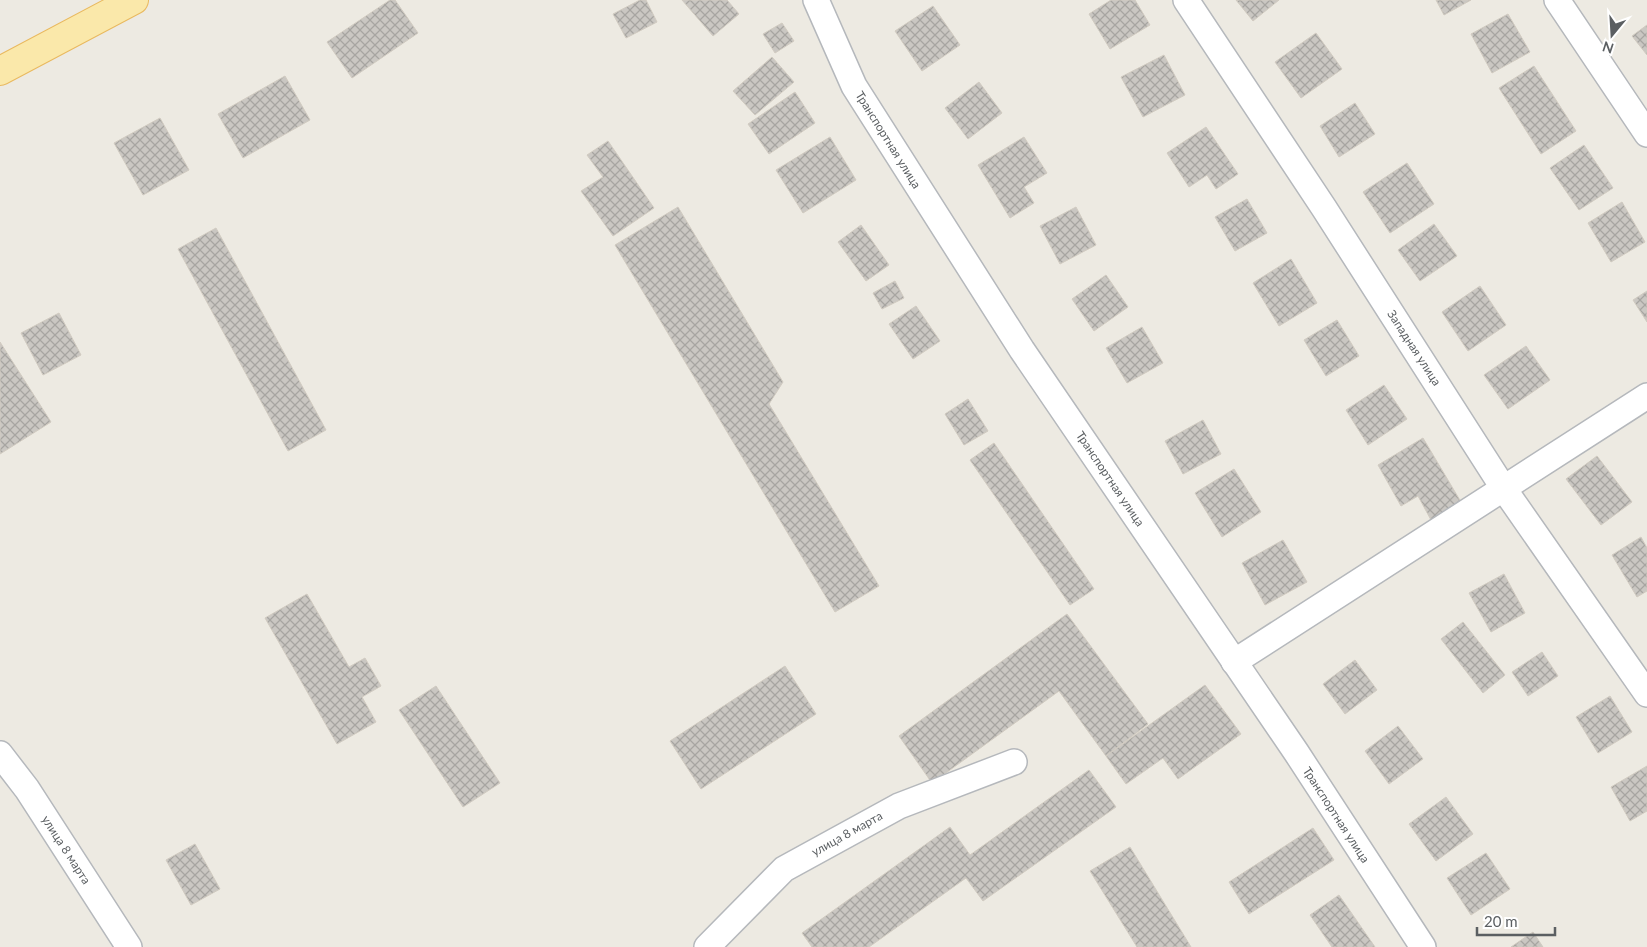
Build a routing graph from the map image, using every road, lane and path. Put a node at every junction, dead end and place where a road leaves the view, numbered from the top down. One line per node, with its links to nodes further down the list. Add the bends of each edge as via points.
1 (134, 0): 5 (main road)
2 (816, 0): 9 (street, Транспортная улица, via 864,102 1022,350)
3 (1186, 0): 8 (street, Западная улица)
4 (1557, 0): 6 (street)
5 (0, 71)
6 (1647, 134)
7 (1647, 396): 8 (street)
8 (1504, 489): 9 (street); 10 (street, Западная улица)
9 (1234, 662): 15 (street, Транспортная улица)
10 (1647, 694)
11 (0, 754): 13 (street, улица 8 марта, via 27,789)
12 (1014, 762): 14 (street, улица 8 марта, via 899,806 784,869)
13 (128, 947)
14 (707, 947)
15 (1423, 947)

